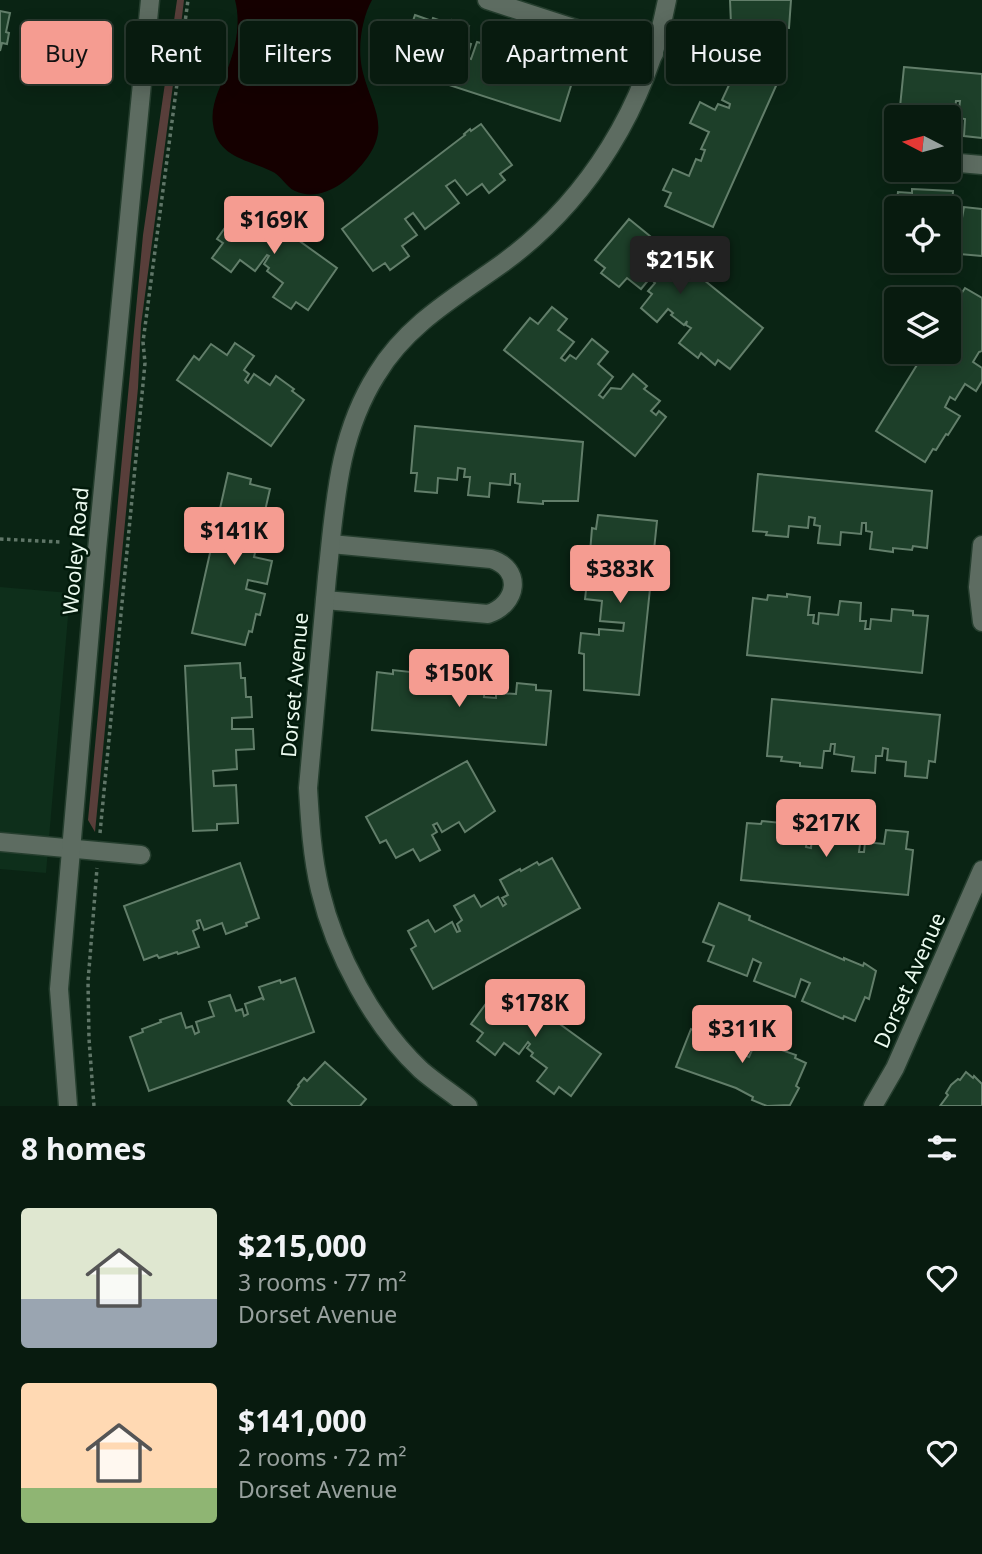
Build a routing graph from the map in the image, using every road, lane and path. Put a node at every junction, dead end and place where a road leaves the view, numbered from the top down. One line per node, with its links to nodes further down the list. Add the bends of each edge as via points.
1 (150, 0): 15 (street, Wooley Road)
2 (188, 0): 16 (path, via 143,342 145,363)
3 (487, 0): 5 (street)
4 (667, 0): 5 (street, Dorset Avenue)
5 (654, 54): 10 (street, Dorset Avenue, via 623,128 573,198 504,262 433,310 377,374 346,443 337,478)
6 (961, 163): 7 (street)
7 (982, 165)
8 (0, 539): 9 (path)
9 (60, 542)
10 (331, 544): 12 (street, Dorset Avenue); 12 (street, via 491,559 507,568 512,589 510,600 488,614)
11 (982, 545): 13 (street, via 978,587)
12 (325, 600): 21 (street, Dorset Avenue, via 308,788 320,890 340,951 361,992 421,1069)
13 (982, 622)
14 (0, 842): 15 (street)
15 (71, 848): 16 (street); 19 (street, Wooley Road, via 59,989)
16 (98, 850): 17 (street); 20 (path, via 88,982)
17 (141, 855)
18 (982, 870): 22 (street, Dorset Avenue, via 895,1068)
19 (68, 1106)
20 (94, 1106)
21 (468, 1106)
22 (873, 1106)

